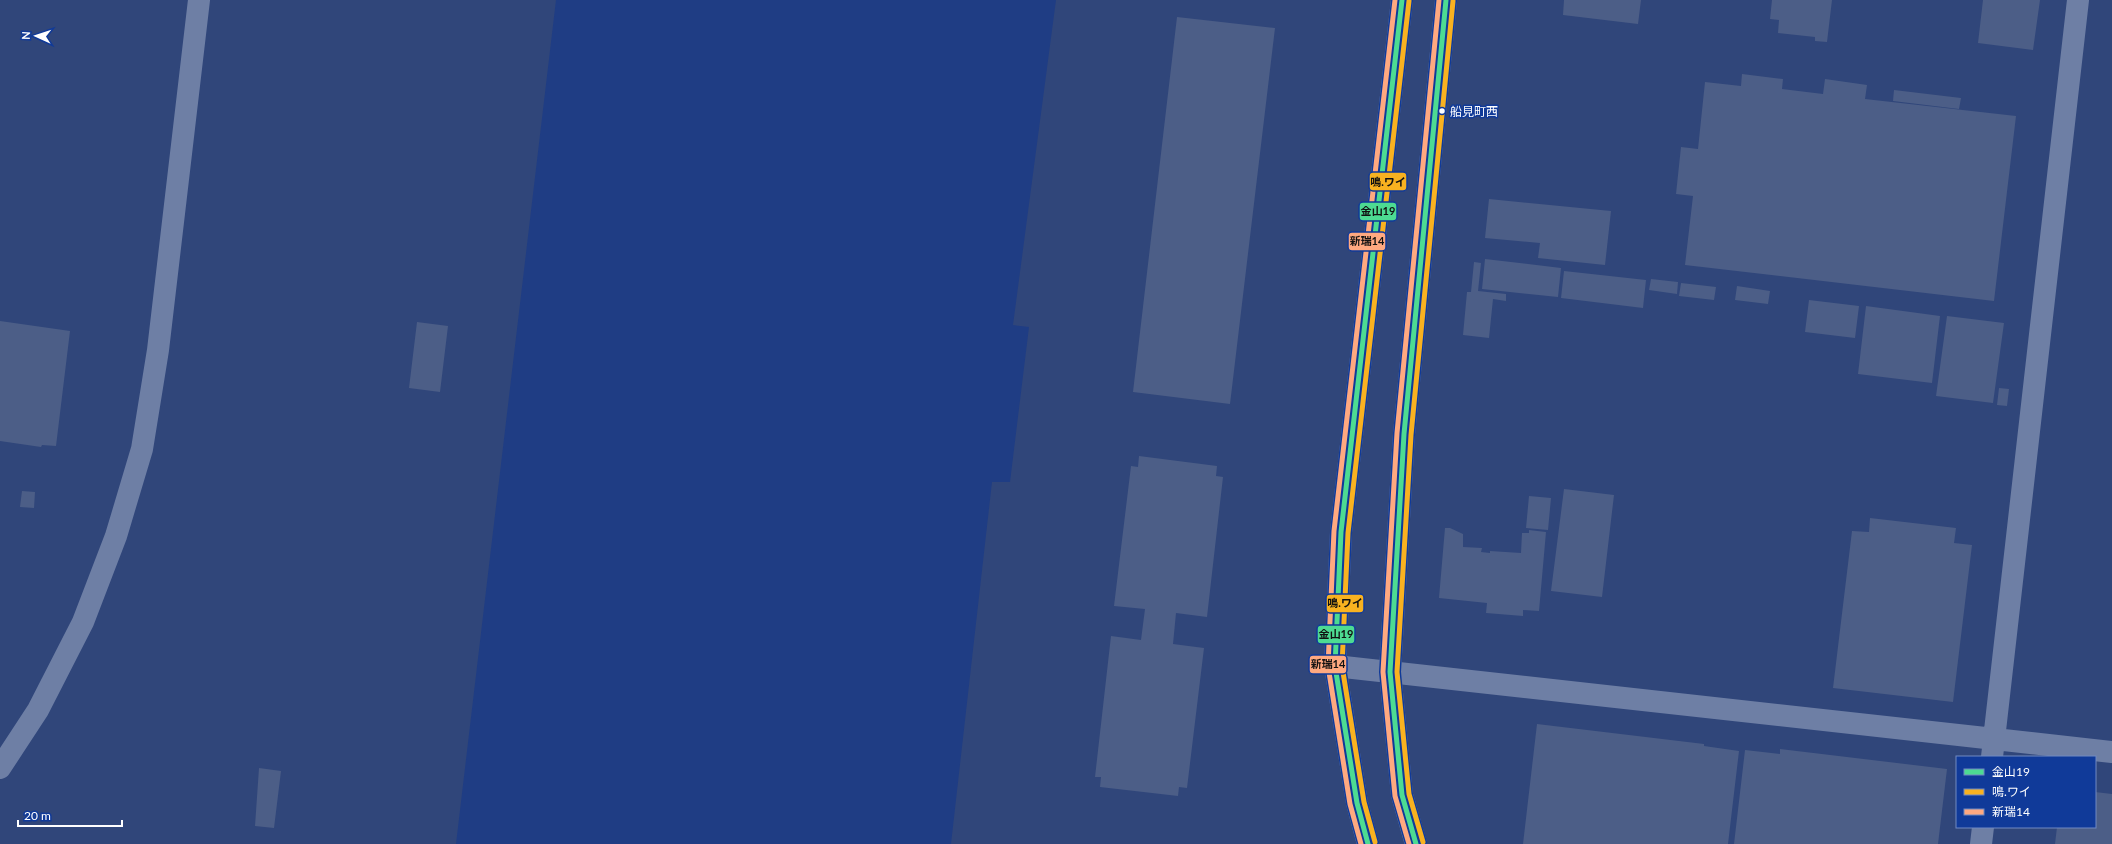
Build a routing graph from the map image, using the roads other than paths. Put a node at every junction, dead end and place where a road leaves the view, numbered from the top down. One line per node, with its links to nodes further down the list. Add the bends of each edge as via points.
1 (199, 0): 9 (street, via 158,350 142,449 116,536 84,622 38,710)
2 (1402, 0): 5 (main road, via 1341,532)
3 (1446, 0): 6 (main road, via 1404,434)
4 (2078, 0): 7 (street)
5 (1335, 666): 6 (street); 11 (main road, via 1358,803)
6 (1390, 672): 7 (street); 12 (main road, via 1402,795)
7 (1993, 748): 8 (street)
8 (2112, 752)
9 (0, 768)
10 (1983, 828): 13 (street)
11 (1368, 844)
12 (1416, 844)
13 (1981, 844)

